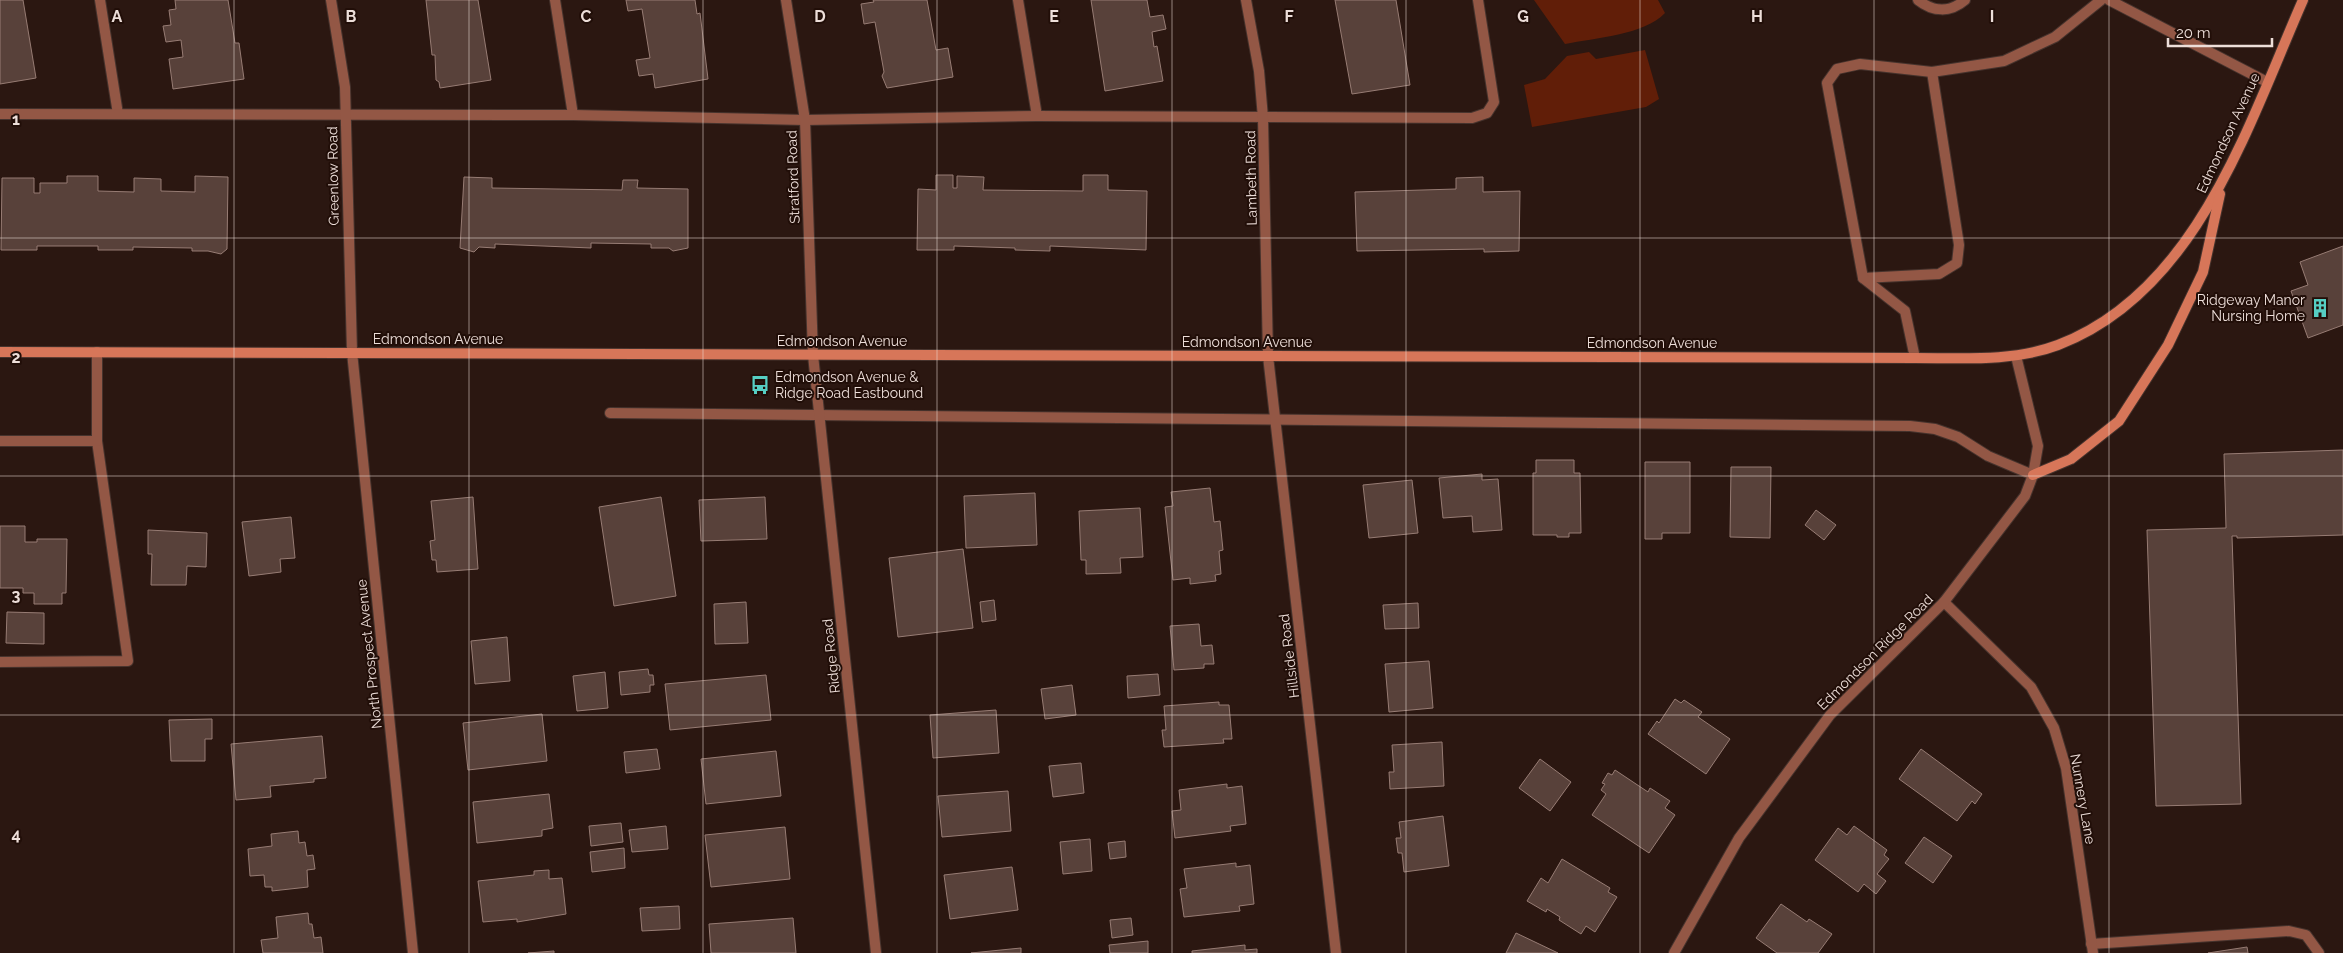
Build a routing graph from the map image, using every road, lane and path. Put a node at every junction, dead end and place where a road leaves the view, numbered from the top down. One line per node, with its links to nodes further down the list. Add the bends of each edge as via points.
1 (100, 0): 16 (street)
2 (331, 0): 18 (street, Greenlow Road, via 345,87)
3 (555, 0): 17 (street)
4 (786, 0): 21 (street, Stratford Road)
5 (1018, 0): 19 (street)
6 (1246, 0): 20 (street, Lambeth Road, via 1259,71)
7 (1478, 0): 20 (street, via 1494,102 1487,113 1472,118)
8 (1918, 0): 9 (street, via 1936,10 1948,9)
9 (1965, 0)
10 (2101, 0): 13 (street, via 2055,38 2004,61)
11 (2109, 0): 14 (street)
12 (2303, 0): 14 (main road, Edmondson Avenue)
13 (1932, 72): 23 (street, via 1959,245 1957,262 1939,274); 23 (street, via 1860,64 1837,69 1828,83)
14 (2267, 82): 22 (main road, Edmondson Avenue)
15 (0, 114): 16 (street)
16 (118, 114): 18 (street)
17 (573, 115): 18 (street); 21 (street)
18 (346, 116): 26 (street, Greenlow Road)
19 (1037, 116): 20 (street); 21 (street)
20 (1263, 118): 28 (street, Lambeth Road)
21 (805, 120): 27 (street, Stratford Road)
22 (2221, 187): 29 (main road, Edmondson Avenue, via 2190,237 2161,271 2124,306 2089,330 2057,345); 36 (main road, via 2203,272 2168,345 2119,420 2071,459)
23 (1863, 278): 30 (street, via 1905,311)
24 (0, 352): 25 (main road, Edmondson Avenue)
25 (97, 352): 26 (main road, Edmondson Avenue); 35 (street)
26 (352, 352): 27 (main road, Edmondson Avenue); 40 (street, North Prospect Avenue)
27 (812, 355): 28 (main road, Edmondson Avenue); 32 (street, Ridge Road)
28 (1268, 356): 30 (main road, Edmondson Avenue); 33 (street, Hillside Road)
29 (2016, 356): 30 (main road, Edmondson Avenue); 36 (street, Edmondson Ridge Road, via 2038,446)
30 (1915, 358)
31 (610, 413): 32 (street)
32 (819, 415): 33 (street); 41 (street, Ridge Road)
33 (1276, 420): 36 (street, via 1910,426 1935,429 1958,437 1988,456); 42 (street, Hillside Road)
34 (0, 441): 35 (street)
35 (97, 441): 38 (street, via 128,661)
36 (2033, 476): 37 (street, Edmondson Ridge Road, via 2025,496)
37 (1944, 602): 39 (street, Nunnery Lane, via 2031,687 2054,728 2066,768); 43 (street, Edmondson Ridge Road, via 1830,715 1739,838)
38 (0, 662)
39 (2092, 948): 44 (street, via 2289,931 2306,936)
40 (413, 953)
41 (876, 953)
42 (1336, 953)
43 (1674, 953)
44 (2319, 953)

